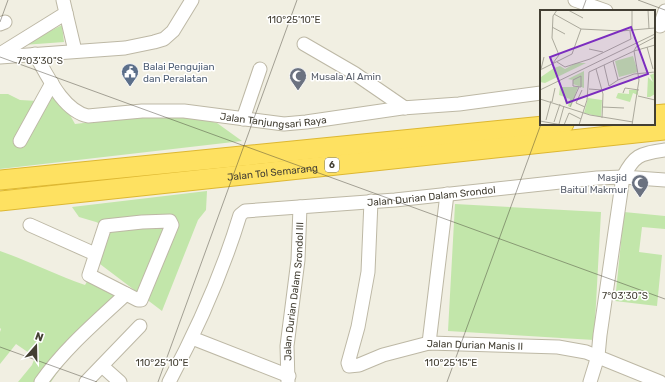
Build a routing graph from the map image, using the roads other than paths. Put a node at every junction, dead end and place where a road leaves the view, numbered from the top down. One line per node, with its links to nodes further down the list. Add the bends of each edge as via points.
1 (63, 0): 6 (street)
2 (192, 0): 9 (street, via 173,31 164,39 125,48)
3 (574, 0): 4 (street)
4 (603, 10)
5 (665, 11): 7 (street)
6 (66, 13): 9 (street); 10 (street)
7 (660, 26)
8 (304, 44): 16 (street, via 354,73)
9 (75, 51): 11 (street)
10 (0, 54)
11 (35, 54): 12 (street); 14 (street, Jalan Tanjungsari Raya)
12 (0, 57)
13 (260, 69): 19 (street)
14 (52, 83): 19 (street, Jalan Tanjungsari Raya, via 68,106 88,116 142,111 184,111); 22 (street)
15 (540, 93): 16 (street, Jalan Tanjungsari Raya)
16 (405, 108): 19 (street, Jalan Tanjungsari Raya, via 284,124)
17 (665, 114): 18 (highway)
18 (655, 115)
19 (243, 119)
20 (554, 125): 25 (highway, Jalan Tol Semarang / 6)
21 (665, 130): 28 (highway, Jalan Tol Semarang / 6)
22 (20, 141)
23 (665, 150): 24 (street, via 637,157)
24 (623, 177): 26 (street, Jalan Durian Dalam Srondol); 27 (street, Jalan Durian Dalam Srondol); 37 (street)
25 (0, 180)
26 (665, 180)
27 (448, 194): 29 (street, Jalan Durian Dalam Srondol); 36 (street)
28 (0, 201)
29 (371, 201): 30 (street, Jalan Durian Dalam Srondol); 36 (street, Jalan Durian Manis II, via 368,272 349,366)
30 (300, 207): 35 (street, Jalan Durian Dalam Srondol, via 245,211 240,215 226,259); 39 (street, Jalan Durian Dalam Srondol III, via 298,260 286,350)
31 (30, 225): 32 (street)
32 (95, 254): 33 (street, via 89,276); 33 (street, via 106,226 168,220 171,222 172,225 141,300)
33 (126, 294): 40 (street, via 70,347)
34 (140, 326): 38 (street)
35 (192, 338): 39 (street); 43 (street)
36 (429, 343): 37 (street, Jalan Durian Manis II, via 558,347)
37 (598, 356): 44 (street); 45 (street, Jalan Durian Manis II)
38 (102, 366): 41 (street); 42 (street)
39 (289, 379)
40 (41, 382)
41 (86, 382)
42 (120, 382)
43 (169, 382)
44 (590, 382)
45 (660, 382)

